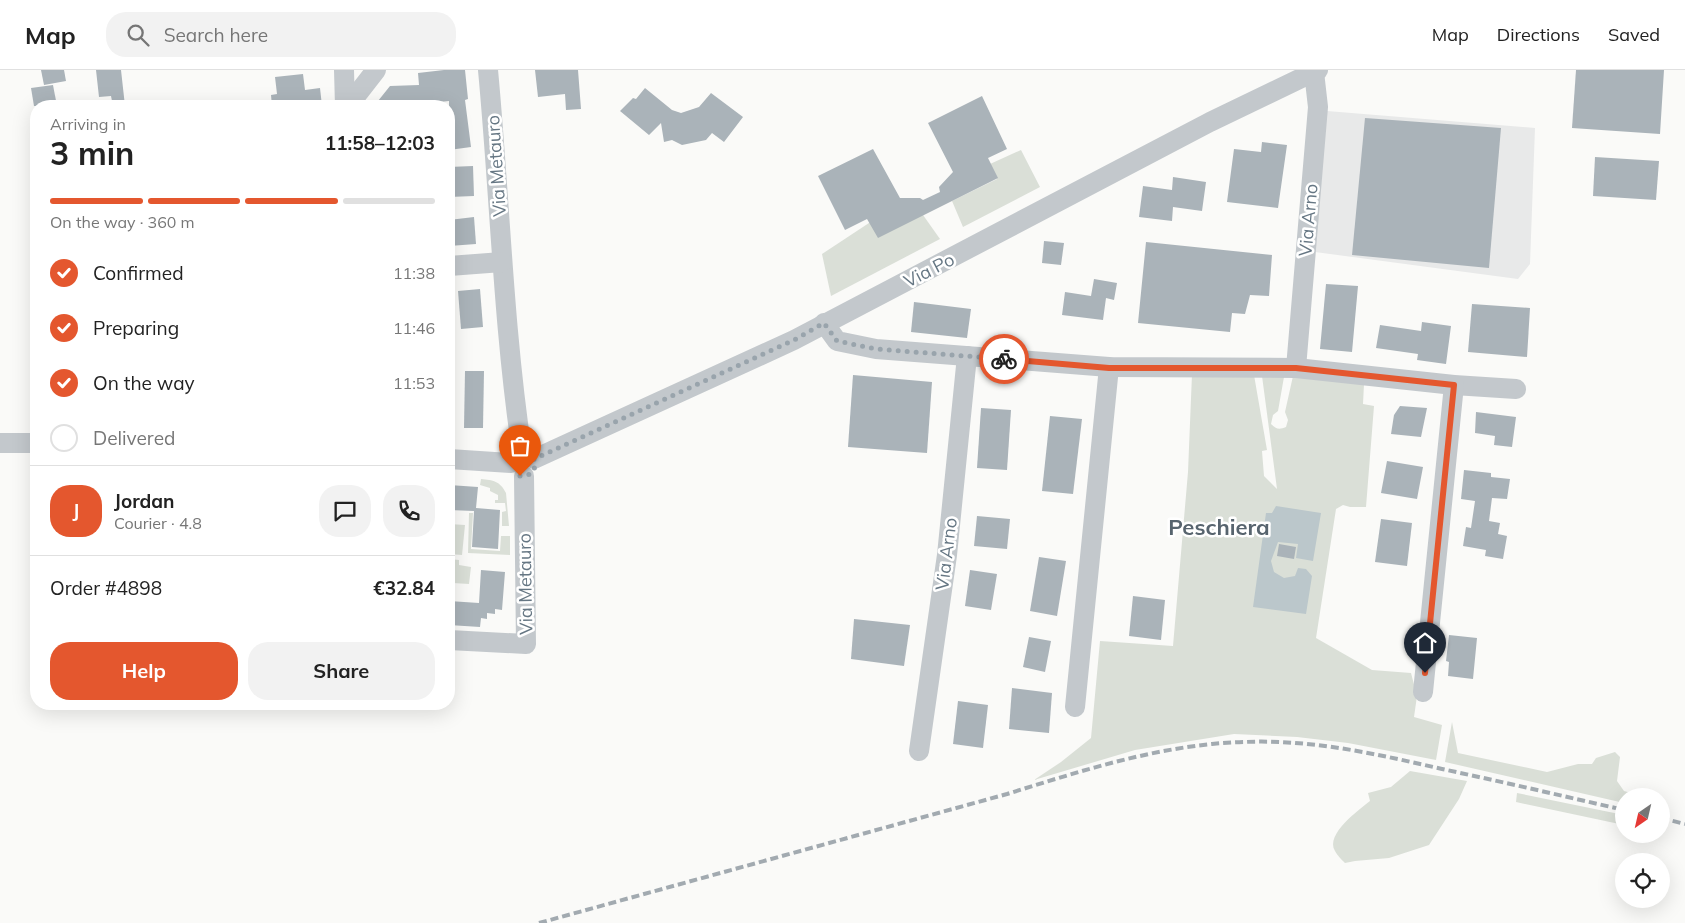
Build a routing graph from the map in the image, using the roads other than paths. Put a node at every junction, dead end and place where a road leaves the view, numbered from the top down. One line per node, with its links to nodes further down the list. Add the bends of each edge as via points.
1 (344, 70): 5 (street)
2 (376, 70): 6 (street)
3 (488, 70): 7 (street, Via Metauro)
4 (1316, 71): 9 (street, Via Po, via 1210,122); 12 (street, Via Arno, via 1318,107)
5 (346, 100)
6 (352, 100)
7 (502, 262): 8 (street); 18 (street, Via Metauro)
8 (455, 266)
9 (824, 323): 10 (street, via 837,341 876,349); 18 (street, Via Po, via 794,340)
10 (967, 356): 11 (street); 22 (street, Via Arno, via 947,555)
11 (1109, 368): 12 (street); 21 (street)
12 (1296, 368): 13 (street)
13 (1454, 385): 14 (street); 20 (street)
14 (1516, 389)
15 (0, 443): 16 (street)
16 (30, 443)
17 (455, 459): 18 (street)
18 (523, 462): 19 (street, Via Metauro, via 526,644)
19 (455, 640)
20 (1423, 692)
21 (1075, 707)
22 (919, 751)

